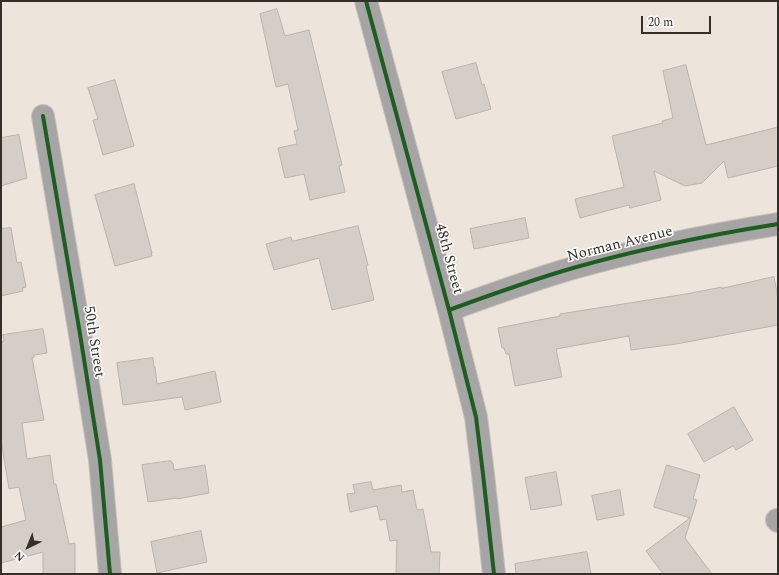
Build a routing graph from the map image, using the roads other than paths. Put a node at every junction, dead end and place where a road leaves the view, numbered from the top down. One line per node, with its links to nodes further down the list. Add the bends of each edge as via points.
1 (366, 1): 4 (street, 48th Street)
2 (43, 116): 5 (street, 50th Street, via 100,460)
3 (778, 224): 4 (street, Norman Avenue, via 646,249 573,268)
4 (449, 310): 6 (street, 48th Street, via 476,417)
5 (110, 574)
6 (494, 574)

